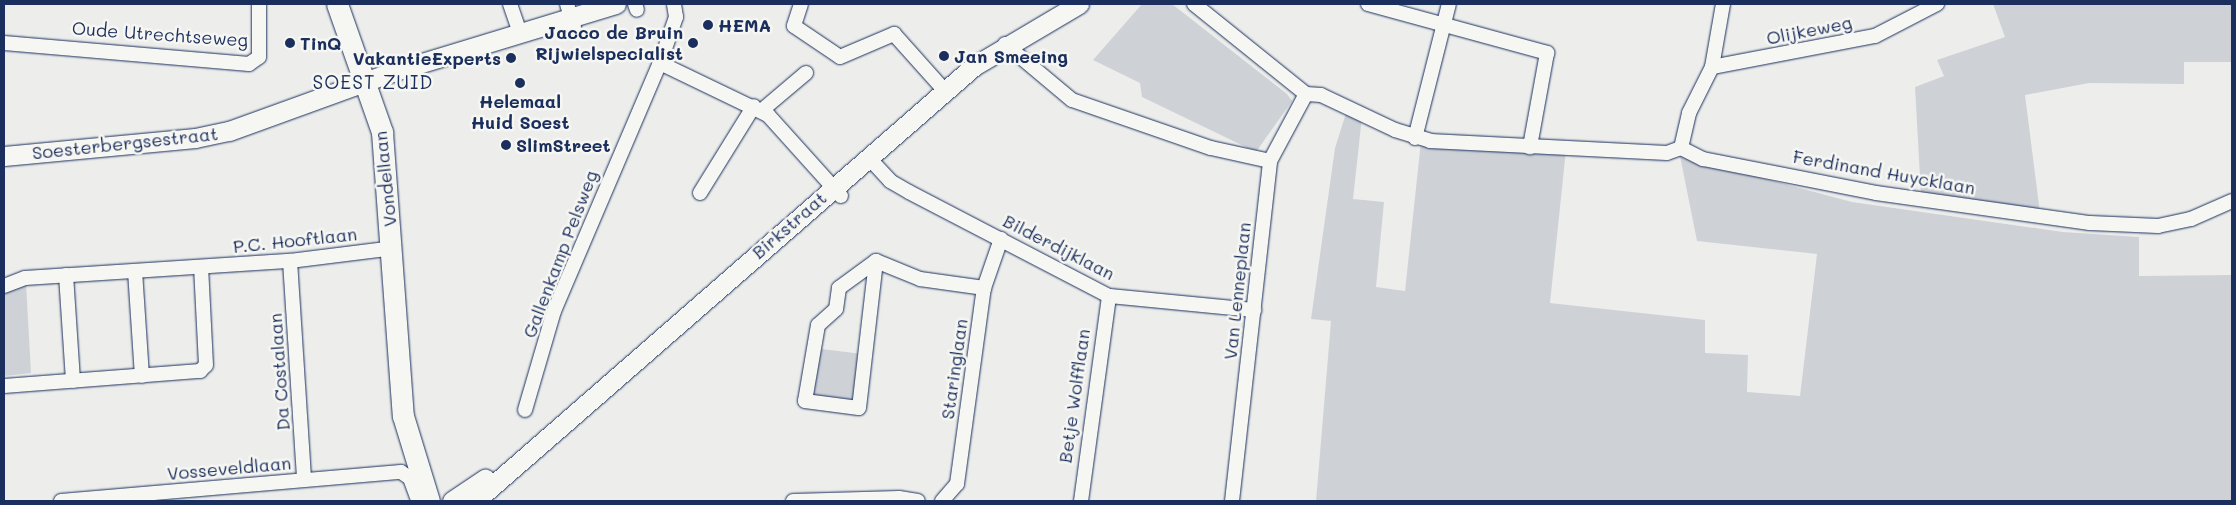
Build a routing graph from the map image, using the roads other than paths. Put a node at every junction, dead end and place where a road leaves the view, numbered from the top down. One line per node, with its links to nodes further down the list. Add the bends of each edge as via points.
1 (259, 4): 17 (street, Oude Utrechtseweg, via 259,58 249,64)
2 (338, 4): 22 (main road)
3 (350, 4): 22 (main road)
4 (510, 4): 16 (street)
5 (616, 4): 14 (main road, Soesterbergsestraat)
6 (674, 4): 19 (street, Gallenkamp Pelsweg, via 676,17)
7 (801, 4): 23 (street, via 794,26 840,57 894,34)
8 (1079, 4): 18 (main road, Birkstraat)
9 (1194, 4): 24 (street)
10 (1368, 4): 15 (street)
11 (1449, 4): 15 (street)
12 (1723, 4): 20 (street)
13 (1937, 4): 20 (street, Olijkeweg, via 1875,36)
14 (570, 15): 16 (main road, Soesterbergsestraat)
15 (1443, 24): 26 (street); 27 (street, via 1547,53)
16 (519, 30): 22 (main road, Soesterbergsestraat)
17 (4, 43)
18 (1005, 44): 23 (main road, Birkstraat); 31 (street, via 1072,100 1211,148)
19 (660, 63): 25 (street); 50 (street, Gallenkamp Pelsweg, via 554,311)
20 (1712, 67): 28 (street, via 1689,113)
21 (806, 74): 25 (street)
22 (371, 79): 29 (main road, Soesterbergsestraat, via 244,126 195,138); 36 (main road, Vondellaan, via 386,156)
23 (945, 91): 30 (main road, Birkstraat)
24 (1306, 94): 26 (street, via 1321,95); 31 (street, Van Lenneplaan)
25 (758, 109): 32 (street); 33 (street)
26 (1415, 138): 27 (street)
27 (1530, 147): 28 (street, via 1667,153)
28 (1682, 148): 34 (street, Ferdinand Huycklaan, via 1703,160 1876,193 2090,223 2158,226 2191,219)
29 (4, 156)
30 (868, 157): 32 (main road, Birkstraat); 35 (street, Bilderdijklaan, via 890,181)
31 (1270, 161): 45 (street, Van Lenneplaan)
32 (837, 192): 51 (main road, Birkstraat)
33 (700, 193)
34 (2232, 201)
35 (1001, 239): 43 (street, Staringlaan); 44 (street, Bilderdijklaan)
36 (394, 248): 37 (street, P.C. Hooftlaan); 49 (main road, Vondellaan)
37 (290, 260): 39 (street, P.C. Hooftlaan); 52 (street, Da Costalaan)
38 (876, 261): 38 (street, via 858,408 805,401 818,325 836,309 839,288); 43 (street, via 920,279)
39 (201, 267): 40 (street, P.C. Hooftlaan); 46 (street, via 206,365 193,373)
40 (135, 271): 41 (street, P.C. Hooftlaan); 46 (street)
41 (66, 276): 42 (street, P.C. Hooftlaan, via 25,278); 47 (street)
42 (4, 286)
43 (984, 288): 61 (street, Staringlaan, via 957,484)
44 (1109, 296): 45 (street, Bilderdijklaan); 62 (street, Betje Wolfflaan)
45 (1254, 310): 63 (street, Van Lenneplaan)
46 (142, 376): 47 (street)
47 (73, 381): 48 (street)
48 (4, 386)
49 (402, 388): 55 (main road, Vondellaan, via 403,416); 56 (main road, Vondellaan)
50 (525, 410)
51 (513, 466): 57 (main road, Birkstraat); 58 (main road, Birkstraat)
52 (304, 480): 53 (street, Vosseveldlaan); 54 (street, Vosseveldlaan, via 402,472 410,478)
53 (61, 501)
54 (419, 501)
55 (429, 501)
56 (440, 501)
57 (452, 501)
58 (475, 501)
59 (793, 501): 60 (street, via 899,498)
60 (918, 501)
61 (942, 501)
62 (1081, 501)
63 (1232, 501)

